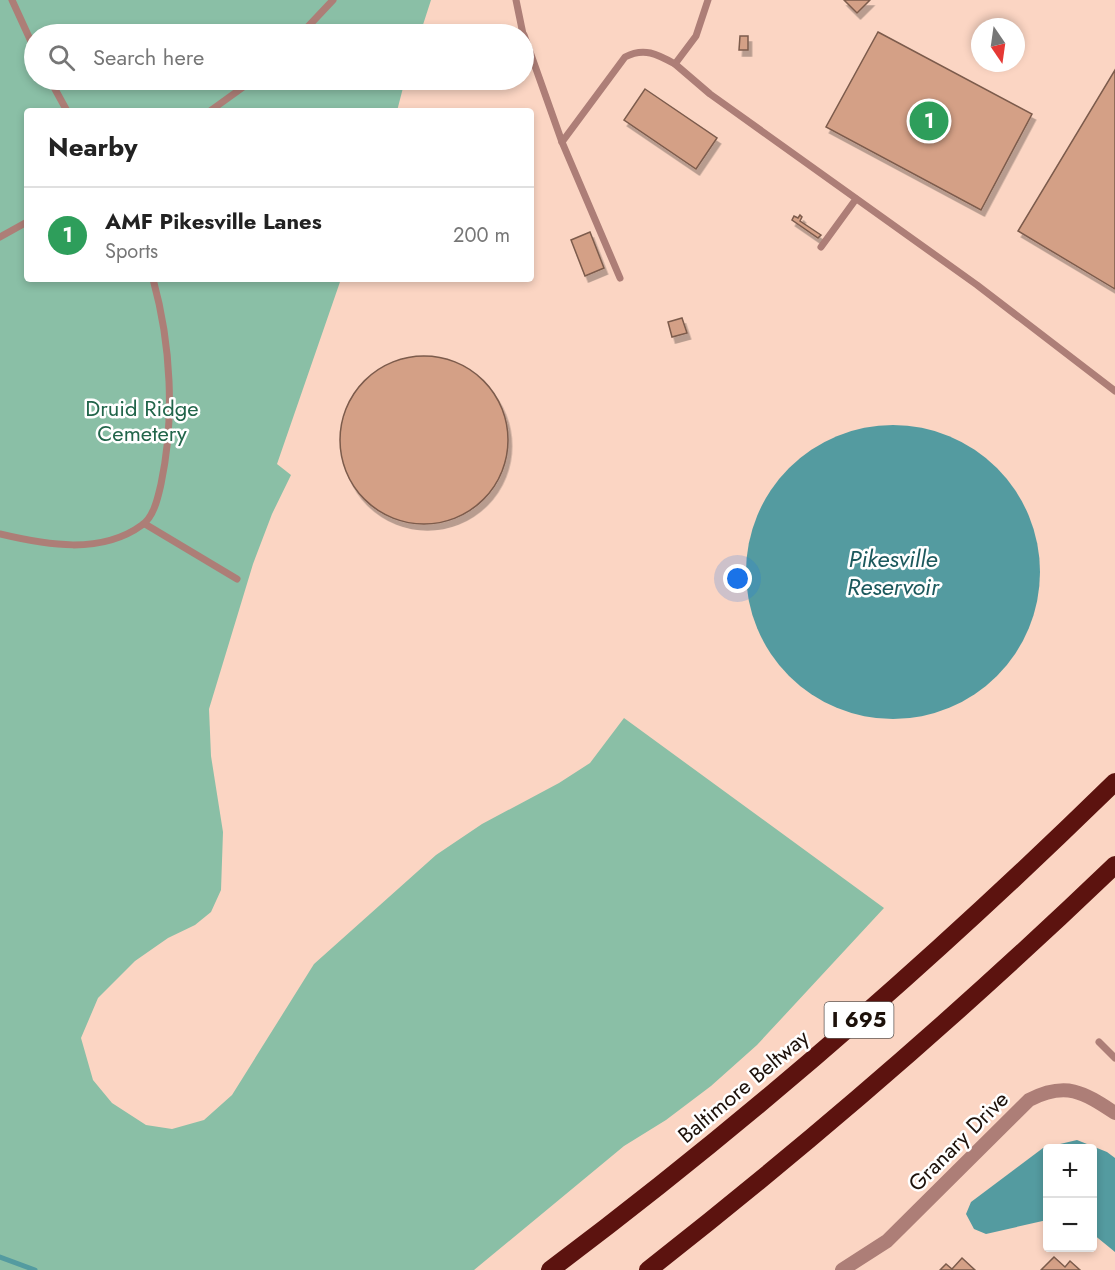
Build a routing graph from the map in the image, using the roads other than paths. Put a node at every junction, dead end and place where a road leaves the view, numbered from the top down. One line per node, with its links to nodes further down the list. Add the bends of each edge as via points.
1 (12, 0): 7 (lane)
2 (333, 0): 5 (lane)
3 (516, 0): 6 (lane)
4 (708, 0): 8 (lane, via 696,36)
5 (310, 24)
6 (521, 24)
7 (24, 26)
8 (675, 64): 14 (lane, via 645,51 625,57); 15 (lane, via 710,94)
9 (534, 65): 14 (lane)
10 (55, 90): 12 (lane)
11 (239, 90): 13 (lane)
12 (65, 108)
13 (214, 108)
14 (562, 142): 19 (lane)
15 (856, 199): 18 (lane); 21 (lane)
16 (24, 224): 17 (lane)
17 (0, 237)
18 (821, 247)
19 (620, 278)
20 (154, 282): 22 (lane, via 166,356 169,420 157,500)
21 (1115, 391)
22 (145, 524): 23 (lane, via 95,544 35,542); 24 (lane)
23 (0, 534)
24 (237, 579)
25 (1115, 782): 30 (highway, Baltimore Beltway / I 695, via 942,947 818,1056)
26 (1115, 865): 33 (highway, I 695, via 855,1101)
27 (1099, 1042): 28 (lane)
28 (1115, 1058)
29 (1115, 1113): 34 (street, Granary Drive, via 1075,1090 1053,1091 1029,1100 887,1241)
30 (589, 1241): 31 (highway); 32 (highway, Baltimore Beltway / I 695)
31 (540, 1270)
32 (550, 1270)
33 (648, 1270)
34 (842, 1270)

